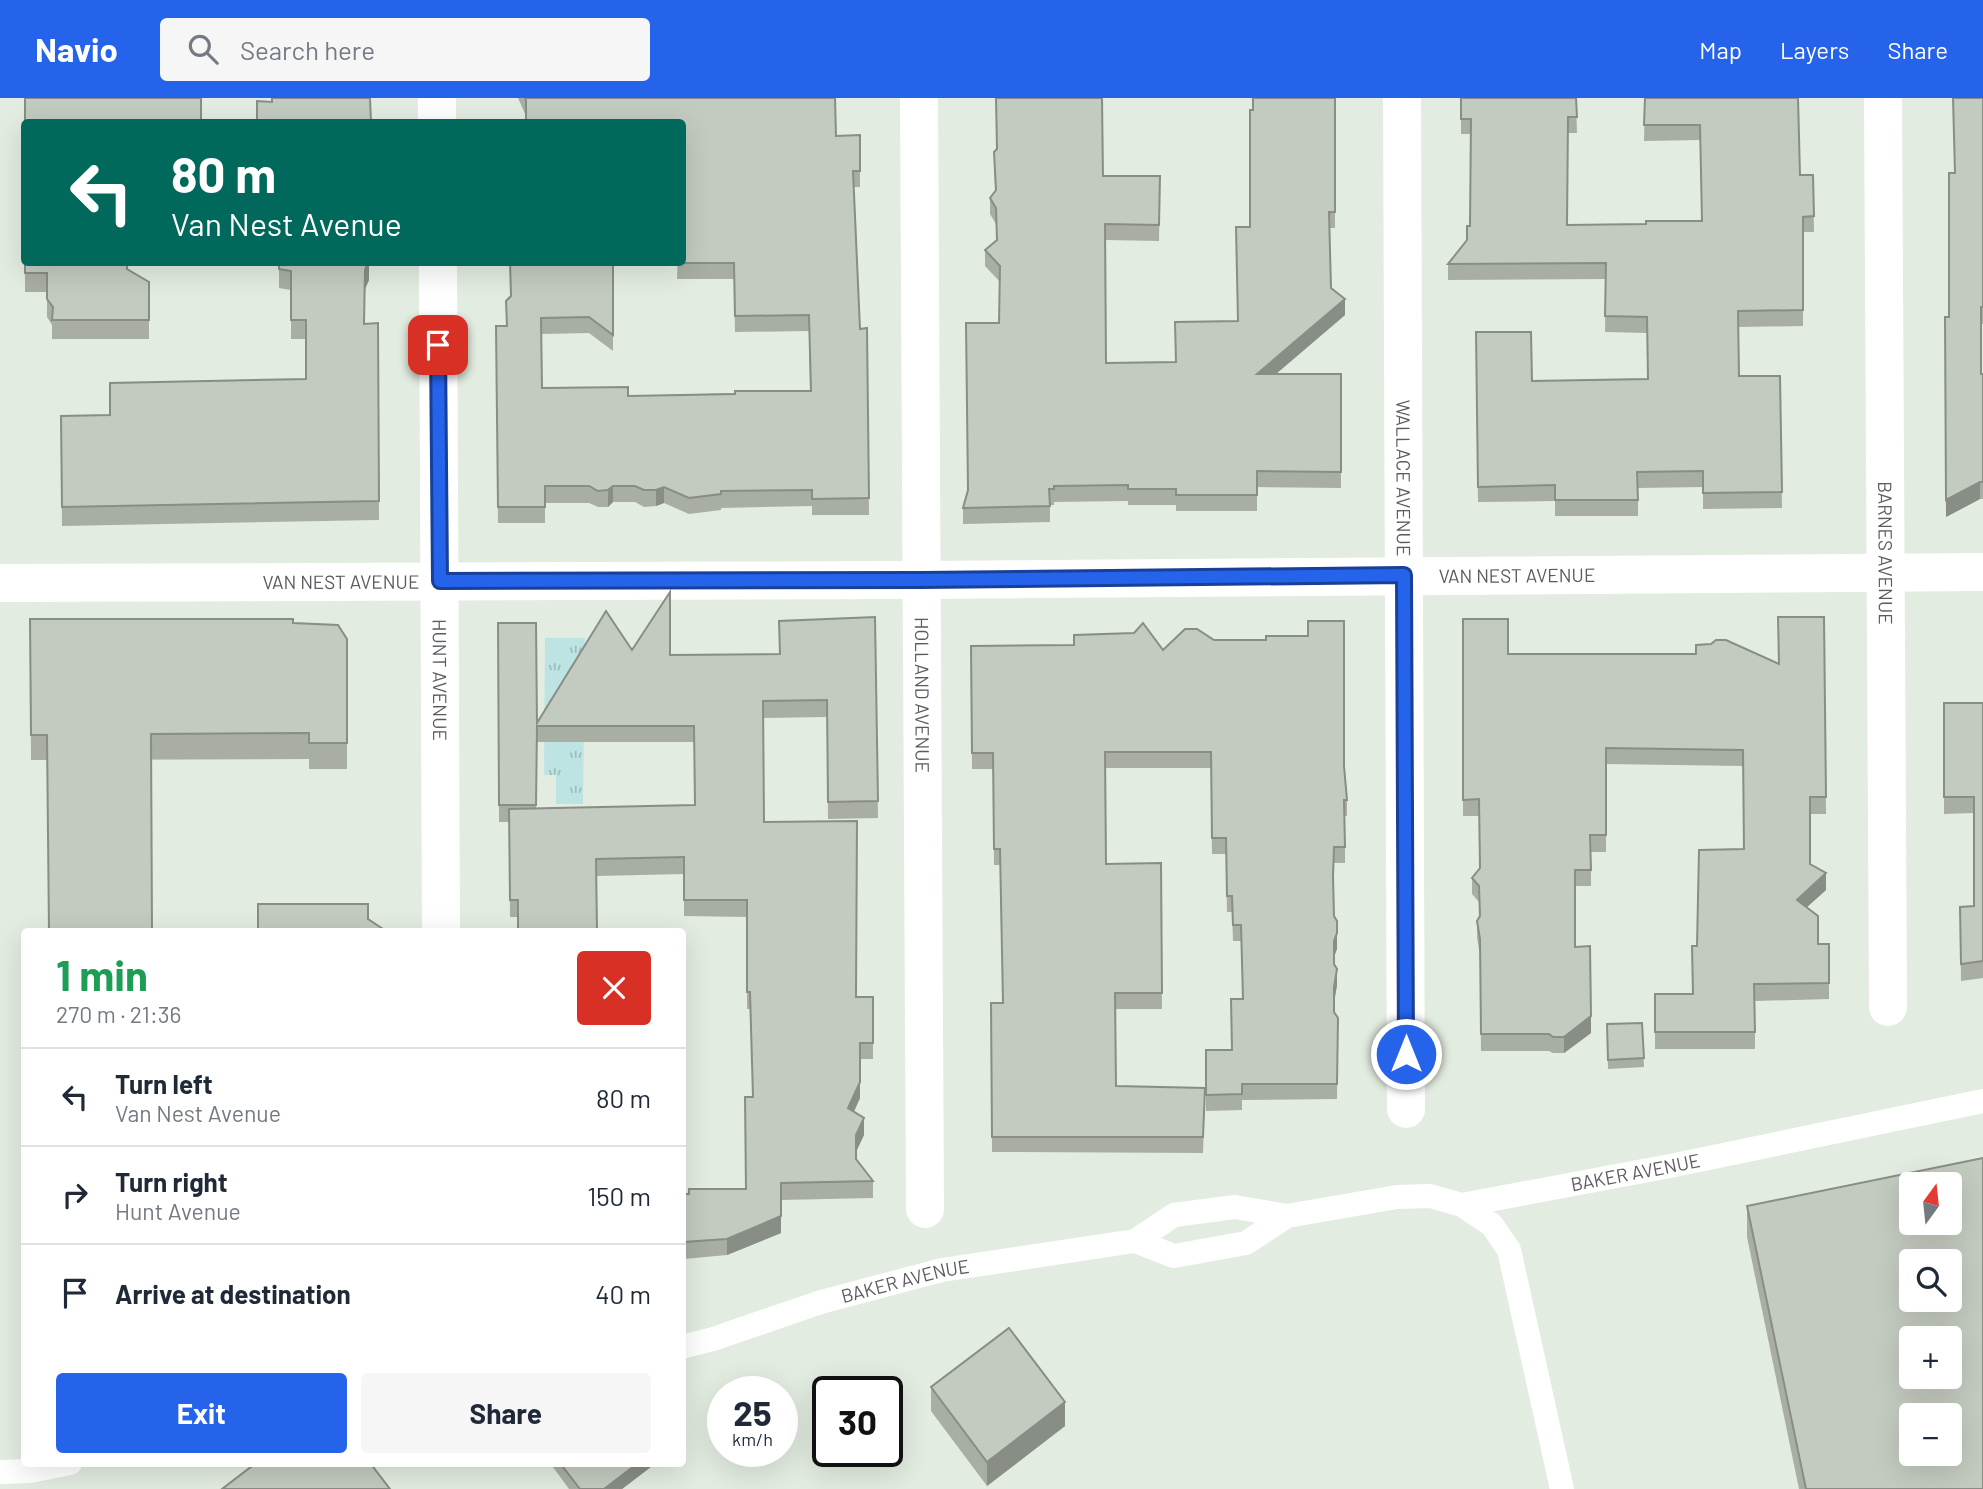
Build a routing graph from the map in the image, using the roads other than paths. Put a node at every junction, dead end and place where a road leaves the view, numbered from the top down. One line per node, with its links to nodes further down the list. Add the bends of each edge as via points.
1 (437, 98): 5 (street)
2 (919, 98): 10 (street, HOLLAND AVENUE)
3 (1402, 98): 9 (street, WALLACE AVENUE)
4 (1883, 98): 8 (street, BARNES AVENUE)
5 (437, 119)
6 (438, 266): 11 (street, HUNT AVENUE)
7 (1983, 572): 8 (street, VAN NEST AVENUE)
8 (1886, 573): 9 (street, VAN NEST AVENUE); 14 (street, BARNES AVENUE)
9 (1404, 575): 10 (street, VAN NEST AVENUE); 16 (street, WALLACE AVENUE)
10 (921, 580): 11 (street, VAN NEST AVENUE); 18 (street, HOLLAND AVENUE)
11 (440, 581): 12 (street, VAN NEST AVENUE); 13 (street, HUNT AVENUE)
12 (0, 583)
13 (441, 928)
14 (1888, 1007)
15 (1983, 1101): 17 (lane, BAKER AVENUE)
16 (1406, 1109)
17 (1462, 1205): 19 (lane, BAKER AVENUE, via 1430,1196 1397,1197); 24 (lane, via 1492,1225 1509,1250)
18 (925, 1209)
19 (1287, 1216): 20 (lane, BAKER AVENUE, via 1236,1207 1174,1215); 20 (lane, BAKER AVENUE, via 1246,1243 1174,1256)
20 (1135, 1241): 21 (lane, BAKER AVENUE, via 942,1270 821,1302)
21 (686, 1346)
22 (50, 1467): 23 (lane)
23 (0, 1472)
24 (1562, 1489)

